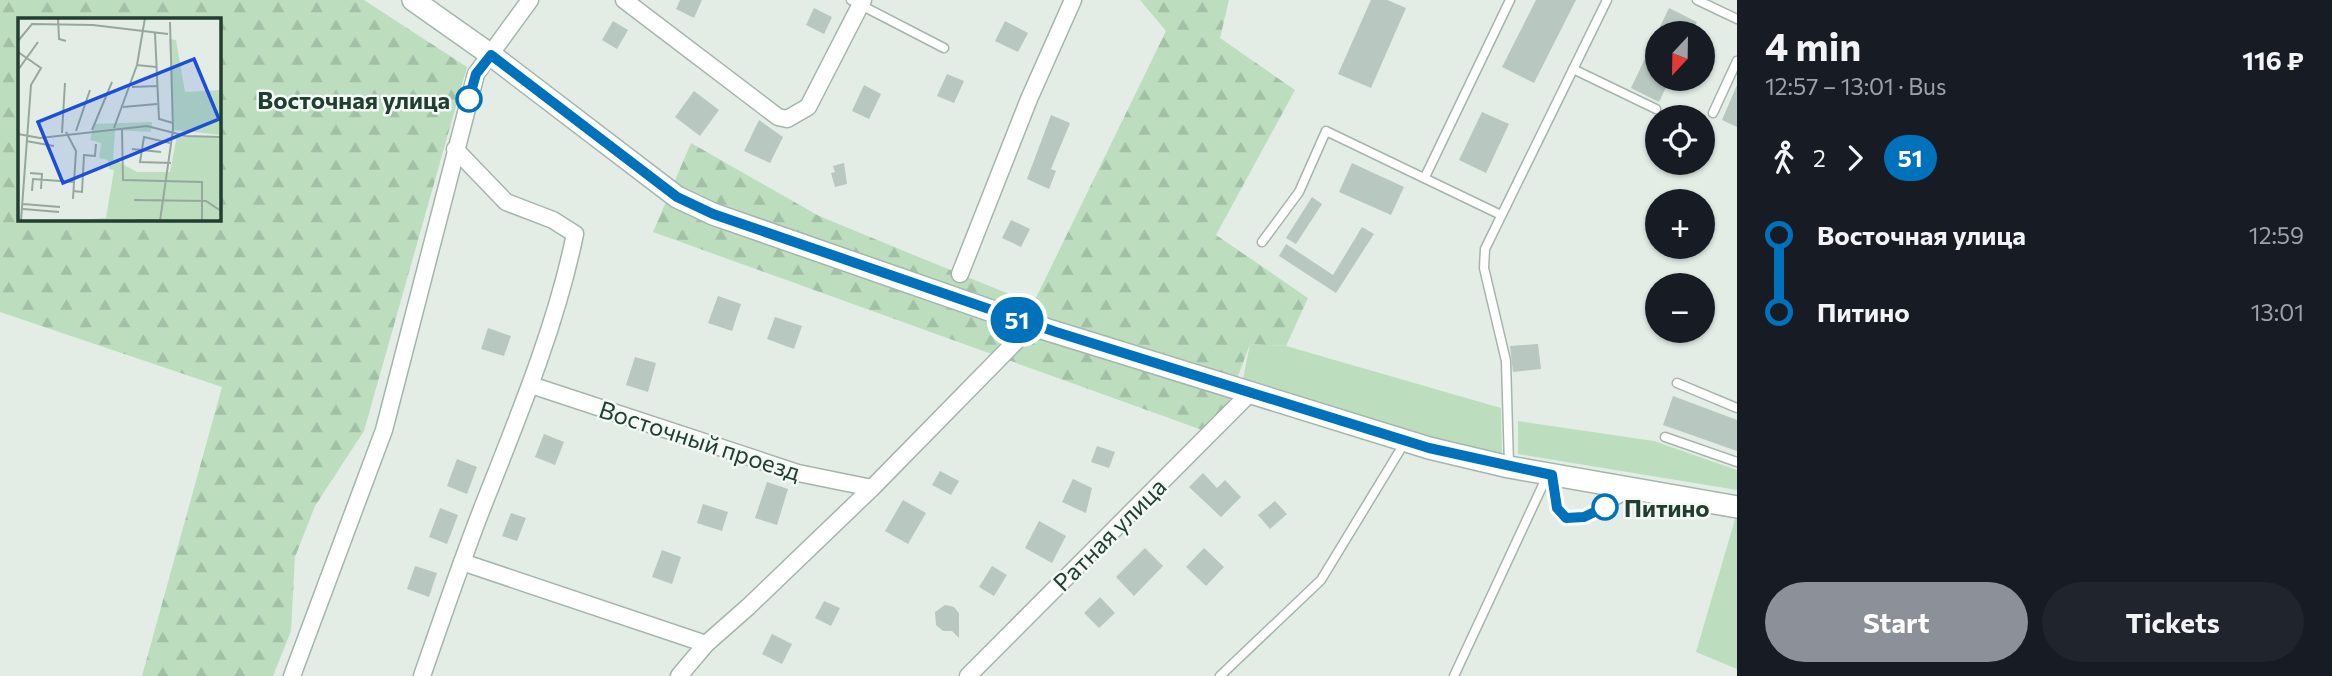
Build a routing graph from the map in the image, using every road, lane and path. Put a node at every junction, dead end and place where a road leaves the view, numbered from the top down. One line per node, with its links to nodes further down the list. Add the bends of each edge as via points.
1 (413, 0): 11 (street)
2 (530, 0): 11 (street)
3 (1073, 0): 20 (street)
4 (1510, 0): 17 (lane)
5 (1607, 0): 13 (lane)
6 (1697, 0): 9 (lane)
7 (628, 1): 8 (street, via 778,117 787,119 808,107)
8 (858, 2): 10 (lane)
9 (1737, 19)
10 (944, 48)
11 (491, 55): 16 (street, via 476,74); 21 (street, via 677,197 713,214)
12 (1737, 61): 15 (lane)
13 (1573, 69): 14 (lane); 18 (lane)
14 (1648, 105)
15 (1715, 109)
16 (455, 149): 23 (street, via 506,202 553,219 575,233); 36 (street, via 384,429)
17 (1425, 177): 18 (lane); 19 (lane, via 1326,131 1299,192)
18 (1501, 215): 29 (lane, via 1485,249 1484,268 1506,361)
19 (1262, 242)
20 (960, 274)
21 (1032, 325): 24 (street); 31 (street)
22 (1677, 383): 25 (lane)
23 (531, 385): 31 (street, Восточный проезд, via 798,473); 34 (street)
24 (1250, 393): 27 (street); 39 (street, Ратная улица)
25 (1737, 408)
26 (1665, 437): 28 (lane)
27 (1406, 441): 29 (street); 40 (lane, via 1321,580)
28 (1737, 462)
29 (1509, 467): 30 (street)
30 (1550, 475): 32 (street); 32 (lane, via 1557,508 1566,518 1584,517); 41 (lane)
31 (872, 488): 35 (street)
32 (1638, 488): 33 (street)
33 (1737, 507)
34 (461, 562): 35 (street); 37 (street)
35 (706, 643): 38 (street)
36 (292, 676)
37 (422, 676)
38 (679, 676)
39 (968, 676)
40 (1220, 676)
41 (1454, 676)

